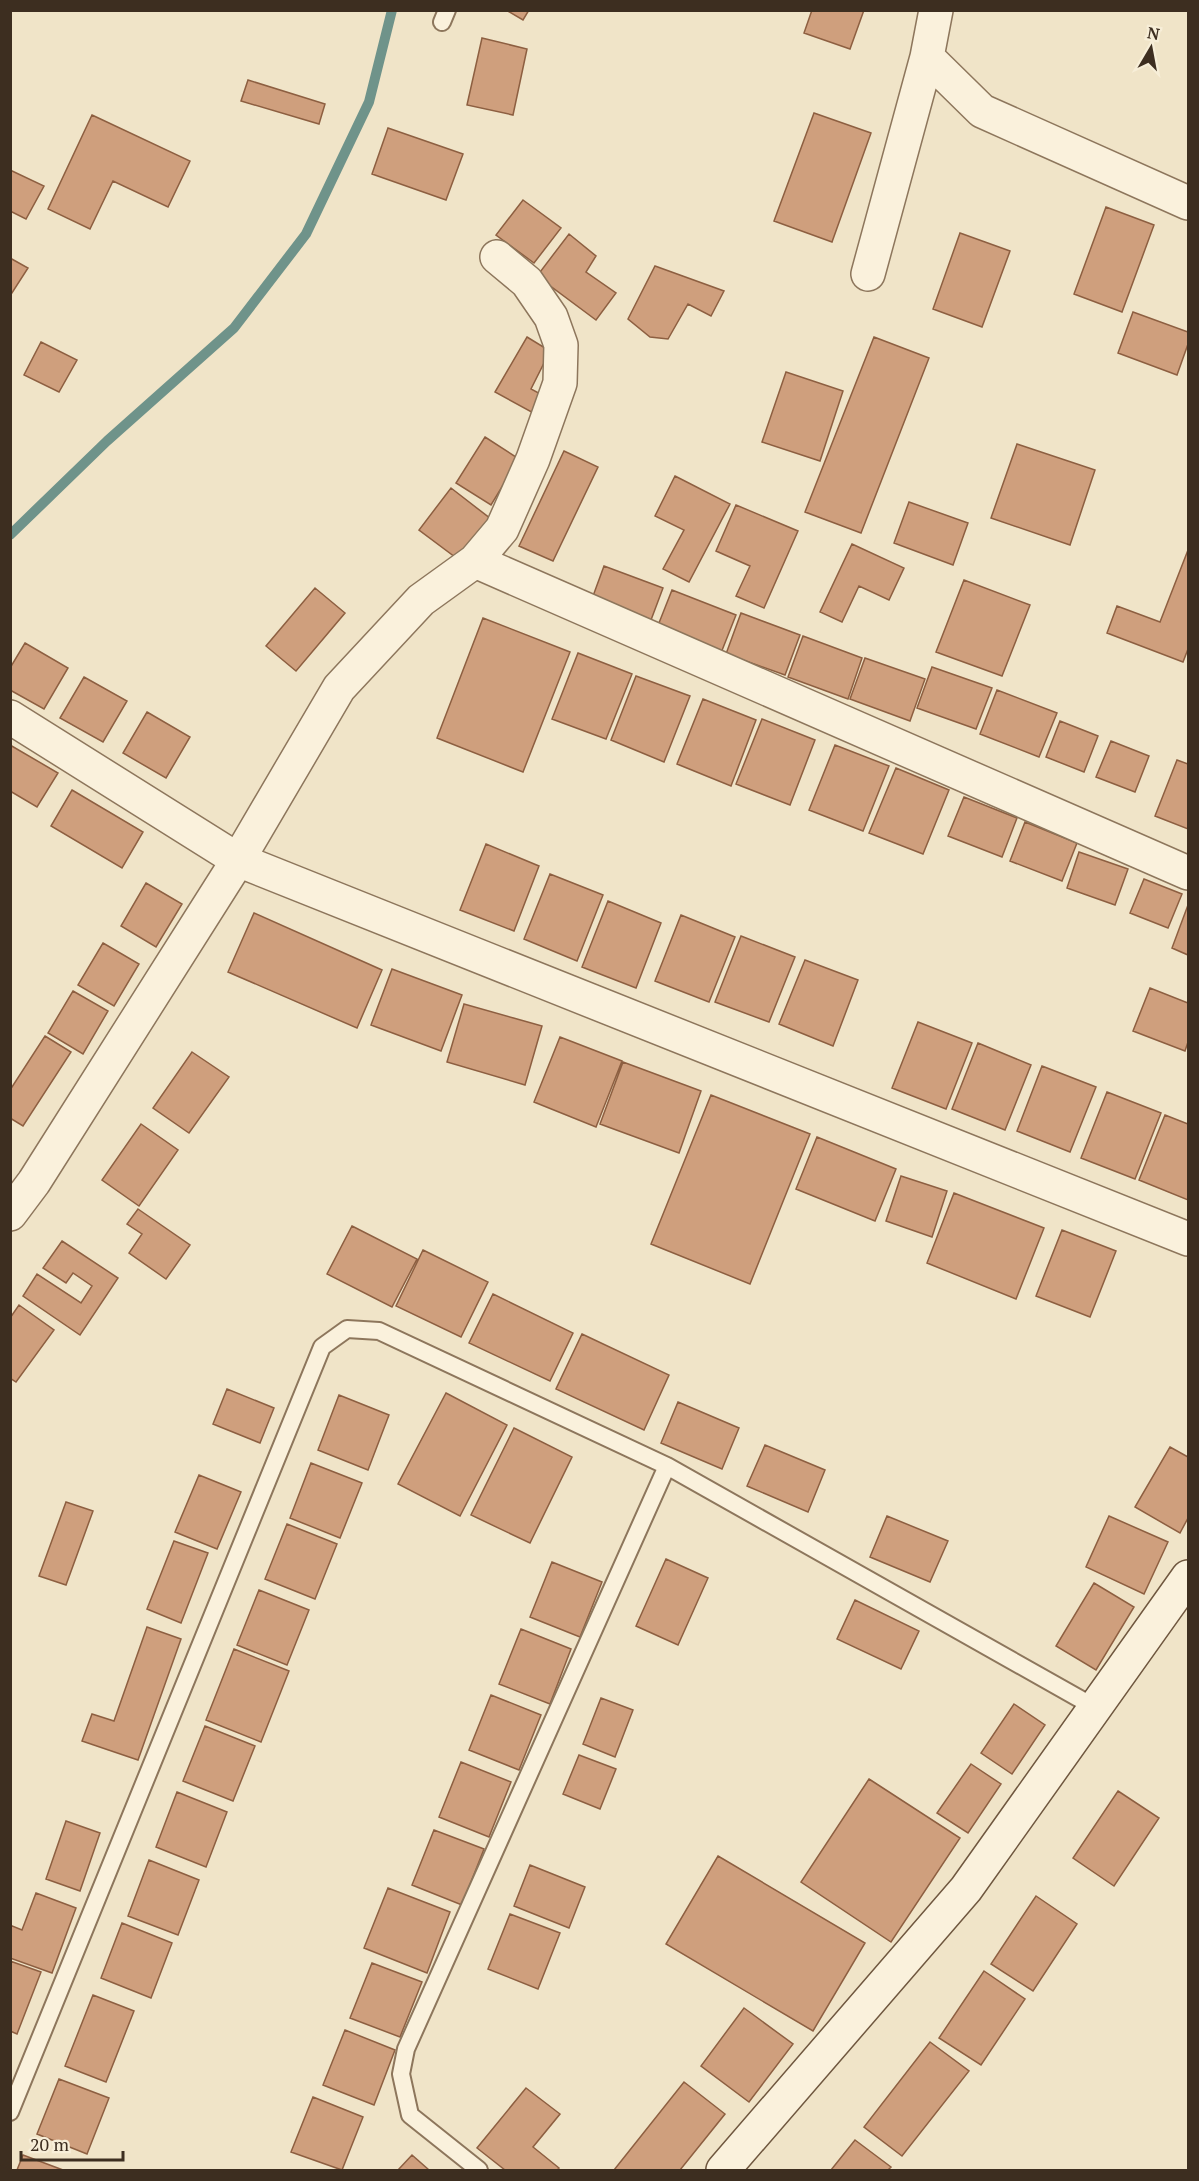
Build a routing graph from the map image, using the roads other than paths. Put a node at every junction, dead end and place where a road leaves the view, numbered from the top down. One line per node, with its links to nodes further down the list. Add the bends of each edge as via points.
1 (936, 10): 2 (street)
2 (927, 57): 3 (street, via 982,111); 5 (street)
3 (1188, 203)
4 (497, 257): 6 (street, via 527,282 551,317 561,345 560,383 502,529)
5 (868, 274)
6 (475, 561): 8 (street, via 421,600 339,688); 9 (street)
7 (10, 717): 8 (street)
8 (238, 860): 10 (street); 11 (street)
9 (1188, 873)
10 (10, 1214)
11 (1188, 1239)
12 (667, 1466): 14 (lane); 15 (lane, via 380,1331 347,1329 322,1347); 16 (lane, via 406,2049 401,2074 410,2115)
13 (1188, 1577): 14 (street)
14 (1096, 1708): 17 (street, via 966,1889)
15 (10, 2112)
16 (478, 2170)
17 (723, 2170)

